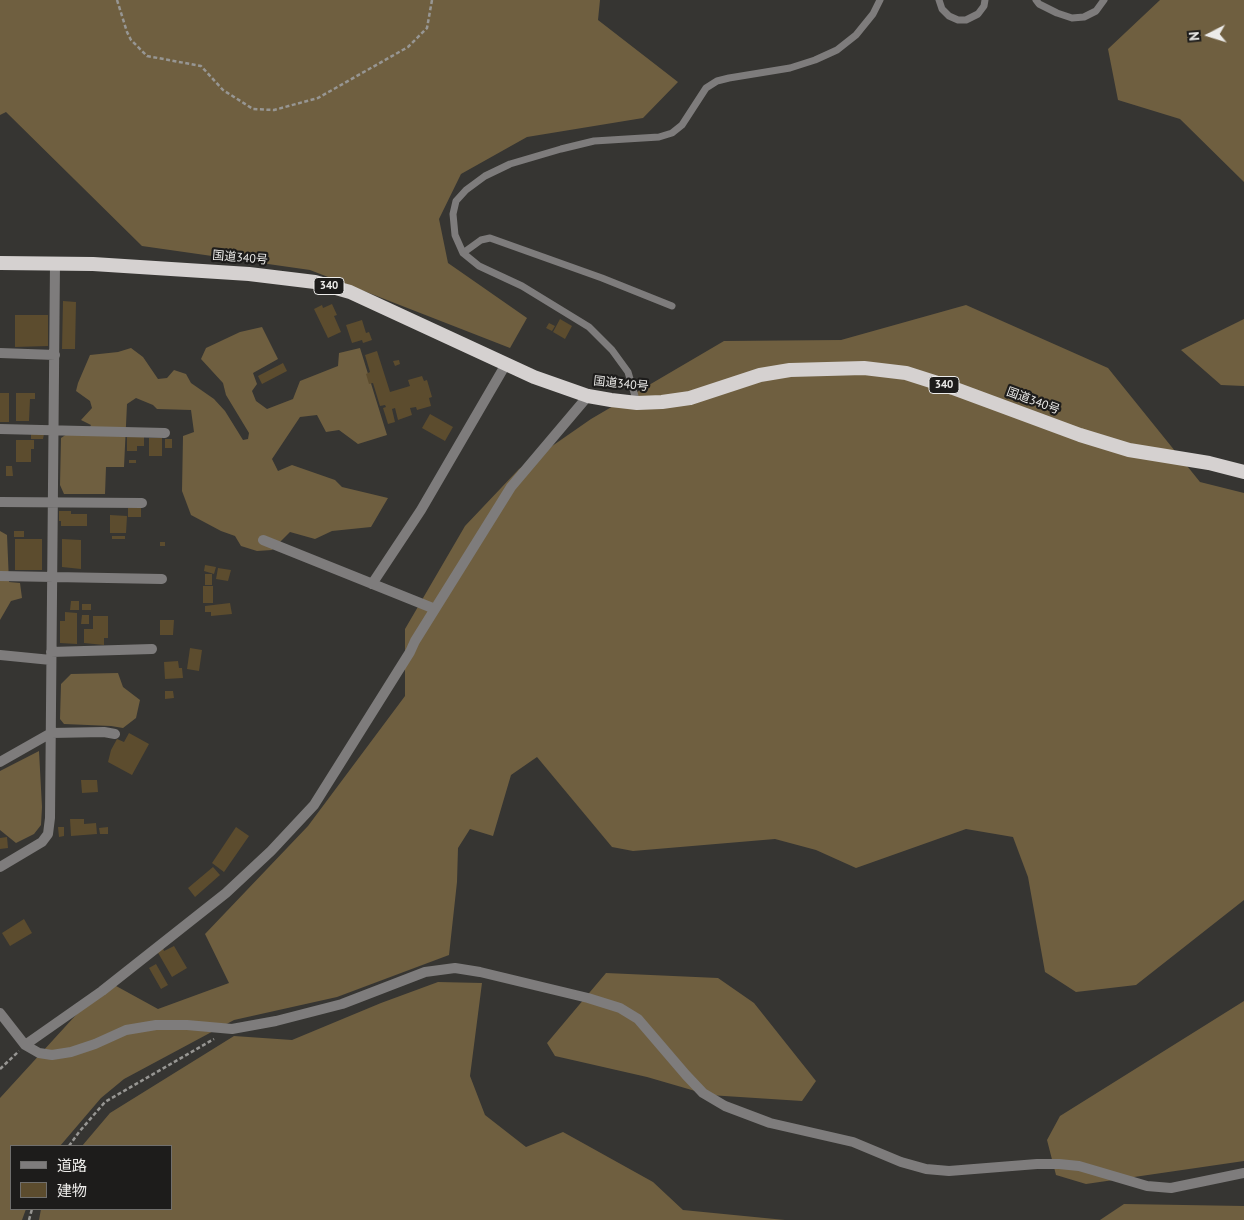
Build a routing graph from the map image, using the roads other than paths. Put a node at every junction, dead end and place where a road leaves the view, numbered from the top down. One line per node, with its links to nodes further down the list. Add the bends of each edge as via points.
1 (880, 0): 6 (lane, via 856,35 830,53 790,68 729,78 706,88 682,125 672,133 659,137 594,141 561,148 510,164 485,176 456,202 453,214 455,235)
2 (938, 0): 3 (lane, via 942,9 958,20 978,14)
3 (985, 0)
4 (1036, 0): 5 (lane, via 1056,13 1072,18 1084,18 1096,11)
5 (1104, 0)
6 (463, 253): 9 (lane, via 481,240 490,238); 14 (lane, via 479,266 522,286 589,327 628,372)
7 (0, 263): 8 (highway, 国道340号 / 340)
8 (55, 263): 11 (street); 12 (highway, 国道340号 / 340, via 250,274 315,282 350,292)
9 (672, 306)
10 (0, 353): 11 (street)
11 (55, 355): 16 (street)
12 (506, 364): 13 (highway, 国道340号 / 340); 26 (street, via 421,510)
13 (588, 396): 14 (highway, 国道340号 / 340); 27 (street, via 511,487)
14 (637, 402): 18 (highway, 国道340号 / 340, via 690,398 760,375 790,370 864,368 906,373 1129,450)
15 (0, 428): 16 (street)
16 (54, 429): 17 (street); 20 (street)
17 (165, 433)
18 (1244, 472)
19 (0, 502): 20 (street)
20 (53, 502): 21 (street); 24 (street)
21 (142, 503)
22 (263, 540): 26 (street)
23 (0, 576): 24 (street)
24 (52, 577): 25 (street); 30 (street)
25 (162, 579)
26 (372, 584): 27 (street)
27 (435, 609): 36 (street, via 314,805 226,893 102,991)
28 (152, 649): 30 (street)
29 (0, 654): 30 (street)
30 (51, 656): 31 (street)
31 (51, 733): 32 (street); 33 (street); 34 (street, via 48,834 42,842)
32 (114, 734)
33 (0, 762)
34 (0, 867)
35 (0, 1014): 36 (street)
36 (25, 1045): 37 (street, via 39,1053 52,1055 95,1044 126,1030 156,1025 232,1028 276,1021 342,1004 425,972 455,968 620,1008 638,1019 703,1093 725,1106 770,1123 853,1142 926,1169 949,1171 1059,1164 1079,1166 1147,1186 1172,1188)
37 (1244, 1173)

